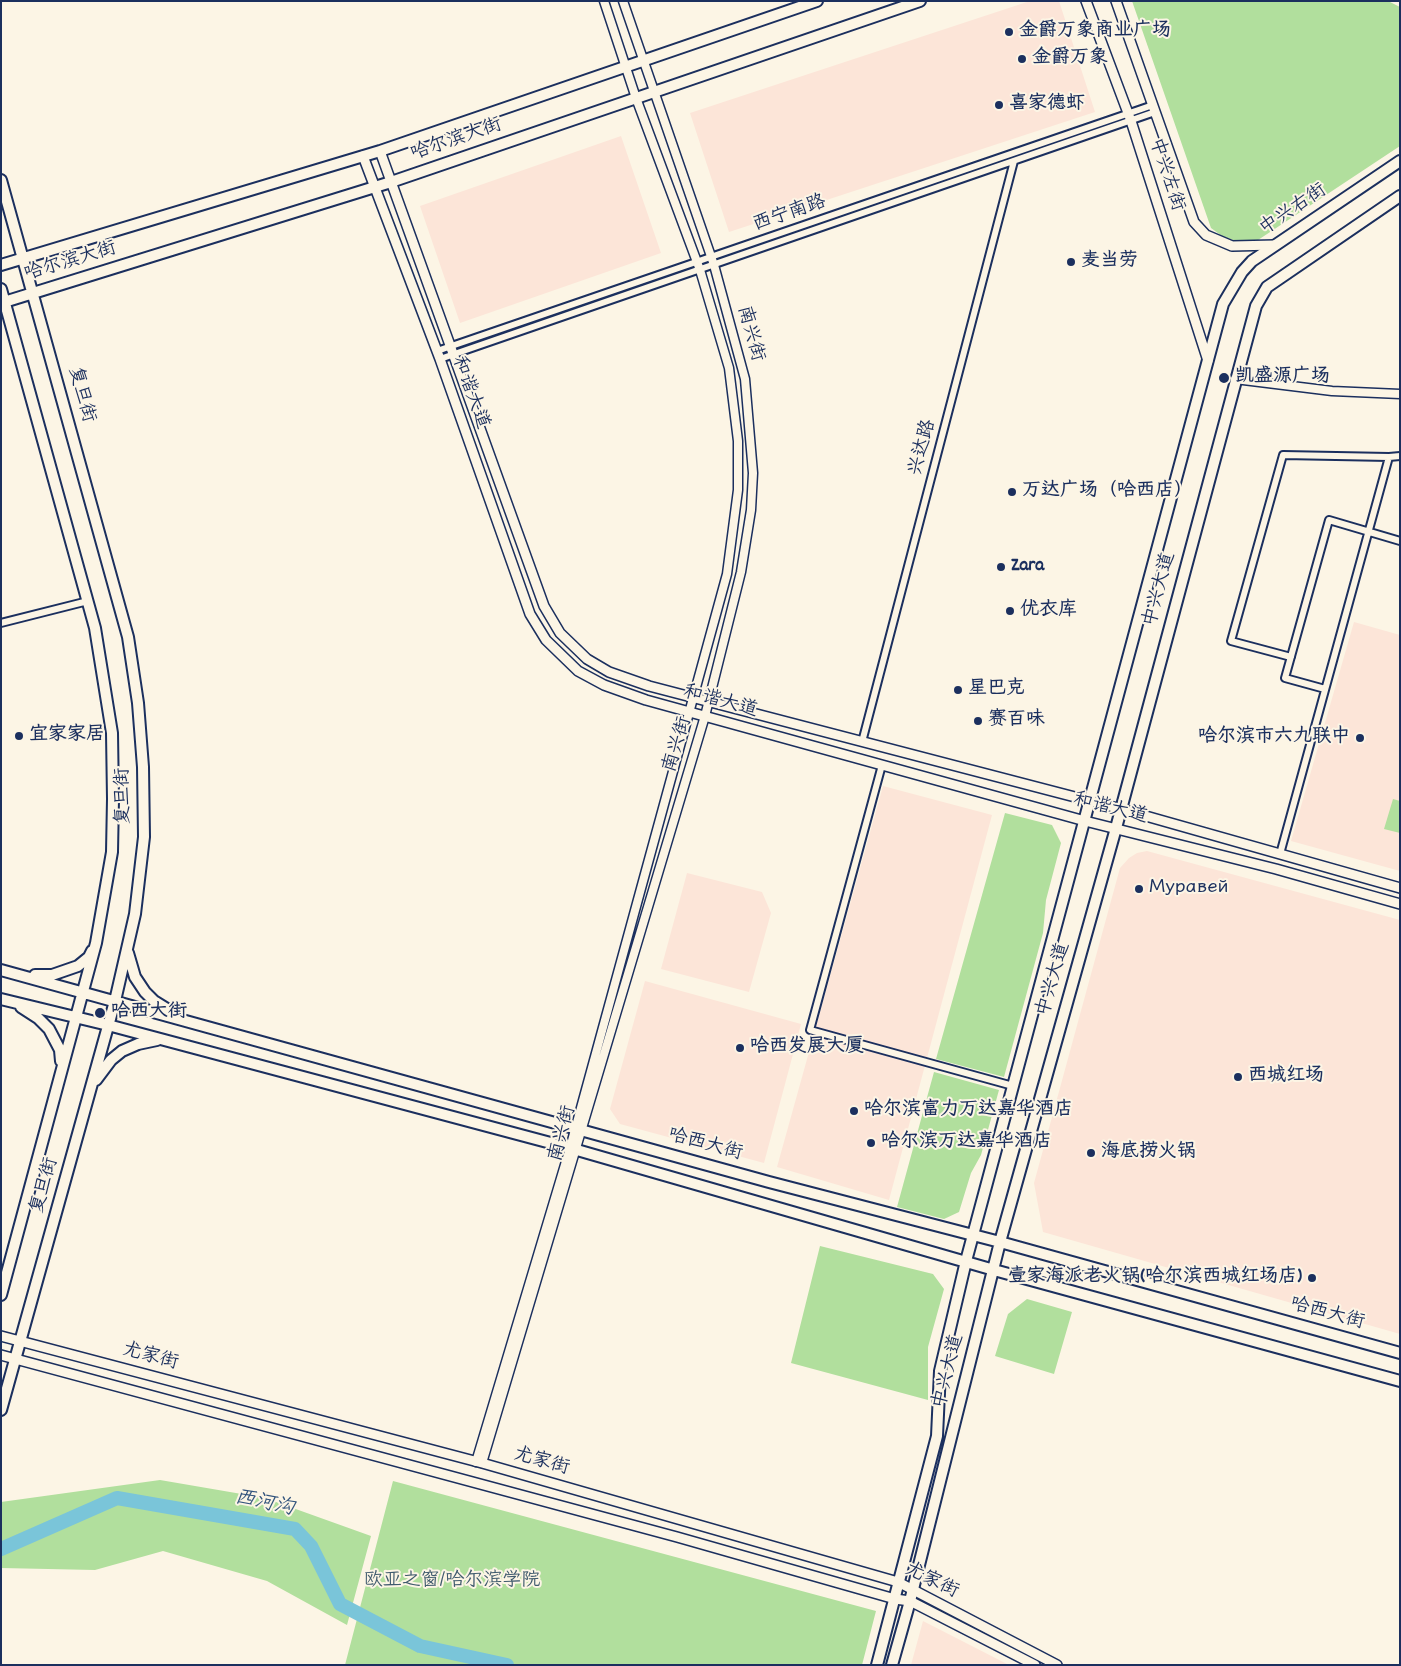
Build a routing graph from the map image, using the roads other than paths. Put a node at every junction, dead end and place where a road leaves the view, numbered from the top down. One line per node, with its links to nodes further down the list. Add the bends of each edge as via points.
1 (604, 1): 8 (street, 南兴街)
2 (623, 1): 7 (street, 南兴街)
3 (818, 1): 7 (main road, 哈尔滨大街)
4 (920, 1): 9 (main road, 哈尔滨大街)
5 (1086, 1): 12 (main road, 中兴左街)
6 (1116, 1): 11 (main road, 中兴左街)
7 (643, 61): 8 (main road, 哈尔滨大街); 9 (street, 南兴街)
8 (626, 67): 10 (street, 南兴街); 13 (main road, 哈尔滨大街)
9 (653, 92): 10 (main road, 哈尔滨大街); 23 (street, 南兴街)
10 (636, 98): 18 (main road, 哈尔滨大街); 25 (street, 南兴街)
11 (1154, 109): 12 (street, 西宁南路); 21 (main road, 中兴左街, via 1194,222 1200,230 1216,241 1241,248)
12 (1129, 117): 15 (street, 西宁南路); 23 (street, 西宁南路); 32 (main road, 中兴左街)
13 (380, 151): 14 (main road, 哈尔滨大街); 18 (main road, 和谐大道)
14 (364, 156): 19 (main road, 和谐大道); 22 (main road, 哈尔滨大街)
15 (1014, 161): 23 (street, 西宁南路); 47 (street, 兴达路)
16 (1400, 161): 21 (main road, 中兴右街)
17 (1, 180): 22 (main road, 复旦街)
18 (391, 182): 19 (main road, 哈尔滨大街); 30 (main road, 和谐大道)
19 (375, 187): 27 (main road, 哈尔滨大街); 31 (main road, 和谐大道)
20 (1400, 196): 33 (main road, 中兴大道, via 1267,287 1256,306)
21 (1275, 245): 29 (main road, 中兴右街, via 1242,272)
22 (23, 258): 24 (main road, 哈尔滨大街); 27 (main road, 复旦街)
23 (712, 262): 25 (street, 西宁南路); 44 (street, 南兴街, via 745,379 753,473 747,544)
24 (1, 265)
25 (698, 266): 30 (street, 西宁南路); 43 (street, 南兴街, via 732,382 738,441 738,490 727,574)
26 (1, 289): 28 (main road, 复旦街)
27 (34, 293): 28 (main road, 哈尔滨大街); 57 (main road, 复旦街, via 128,637 138,703 144,838)
28 (3, 302): 39 (main road, 复旦街)
29 (1223, 304): 32 (main road, 中兴大道)
30 (452, 351): 31 (street, 西宁南路); 43 (main road, 和谐大道, via 544,606 560,633 587,659 609,672)
31 (439, 355): 45 (main road, 和谐大道, via 530,614 546,640 568,663 592,680)
32 (1208, 360): 49 (main road, 中兴大道)
33 (1235, 380): 34 (street, via 1332,391); 50 (main road, 中兴大道)
34 (1400, 394)
35 (1400, 456): 36 (street)
36 (1389, 457): 37 (street); 41 (street, via 1283,455 1231,641)
37 (1369, 532): 38 (street); 41 (street, via 1329,520); 42 (street)
38 (1400, 541)
39 (88, 601): 40 (street); 56 (main road, 复旦街, via 104,674 112,743 112,852)
40 (1, 623)
41 (1291, 657): 42 (street, via 1285,678)
42 (1325, 689): 53 (street)
43 (692, 698): 44 (main road, 和谐大道); 45 (street, 南兴街)
44 (708, 702): 46 (street, 南兴街); 47 (main road, 和谐大道)
45 (689, 712): 46 (main road, 和谐大道); 70 (street, 南兴街)
46 (705, 716): 48 (main road, 和谐大道); 70 (street, 南兴街)
47 (862, 742): 49 (main road, 和谐大道)
48 (882, 765): 51 (main road, 和谐大道); 68 (street, via 810,1030)
49 (1090, 801): 50 (main road, 和谐大道); 51 (main road, 中兴大道)
50 (1121, 808): 52 (main road, 中兴大道); 53 (main road, 和谐大道)
51 (1085, 821): 52 (main road, 和谐大道); 68 (main road, 中兴大道)
52 (1116, 828): 55 (main road, 和谐大道); 73 (main road, 中兴大道)
53 (1280, 854): 54 (main road, 和谐大道)
54 (1400, 888)
55 (1400, 904)
56 (96, 944): 59 (main road, via 88,958 78,966 52,974); 60 (main road, 复旦街)
57 (127, 950): 62 (main road, 复旦街); 64 (main road, via 135,977 145,992)
58 (1, 970): 59 (main road, 哈西大街)
59 (22, 976): 60 (main road, 哈西大街)
60 (84, 992): 62 (main road, 哈西大街); 63 (main road, 复旦街)
61 (6, 1000): 63 (main road, 哈西大街); 67 (main road, via 38,1018 50,1029 60,1050)
62 (115, 1001): 64 (main road, 哈西大街); 65 (main road, 复旦街)
63 (76, 1018): 65 (main road, 哈西大街); 67 (main road, 复旦街)
64 (186, 1021): 70 (main road, 哈西大街)
65 (108, 1025): 66 (main road, 哈西大街); 69 (main road, 复旦街)
66 (159, 1039): 69 (main road, via 122,1051 100,1072); 71 (main road, 哈西大街)
67 (60, 1072): 76 (main road, 复旦街)
68 (1013, 1086): 72 (main road, 中兴大道)
69 (91, 1089): 78 (main road, 复旦街)
70 (578, 1129): 71 (street, 南兴街); 72 (main road, 哈西大街)
71 (574, 1149): 74 (main road, 哈西大街); 84 (street, 南兴街)
72 (973, 1236): 73 (main road, 哈西大街); 74 (main road, 中兴大道)
73 (1000, 1242): 75 (main road, 中兴大道); 79 (main road, 哈西大街)
74 (966, 1261): 75 (main road, 哈西大街); 85 (main road, 中兴大道, via 940,1371 937,1436)
75 (994, 1270): 82 (main road, 哈西大街); 86 (main road, 中兴大道)
76 (1, 1295)
77 (1, 1336): 78 (main road, 尤家街)
78 (20, 1340): 81 (main road, 复旦街); 84 (main road, 尤家街)
79 (1400, 1353)
80 (1, 1355): 81 (main road, 尤家街)
81 (15, 1360): 83 (main road, 复旦街); 87 (main road, 尤家街, via 677,1537)
82 (1400, 1381)
83 (1, 1410)
84 (479, 1463): 85 (main road, 尤家街)
85 (898, 1582): 86 (main road, 尤家街); 87 (main road, 中兴大道)
86 (913, 1590): 88 (main road, 中兴大道); 92 (main road, 尤家街)
87 (895, 1599): 88 (main road, 尤家街); 89 (main road, 中兴大道)
88 (910, 1601): 90 (main road, 中兴大道); 91 (main road, 尤家街)
89 (877, 1665)
90 (892, 1665)
91 (1035, 1665)
92 (1056, 1665)

